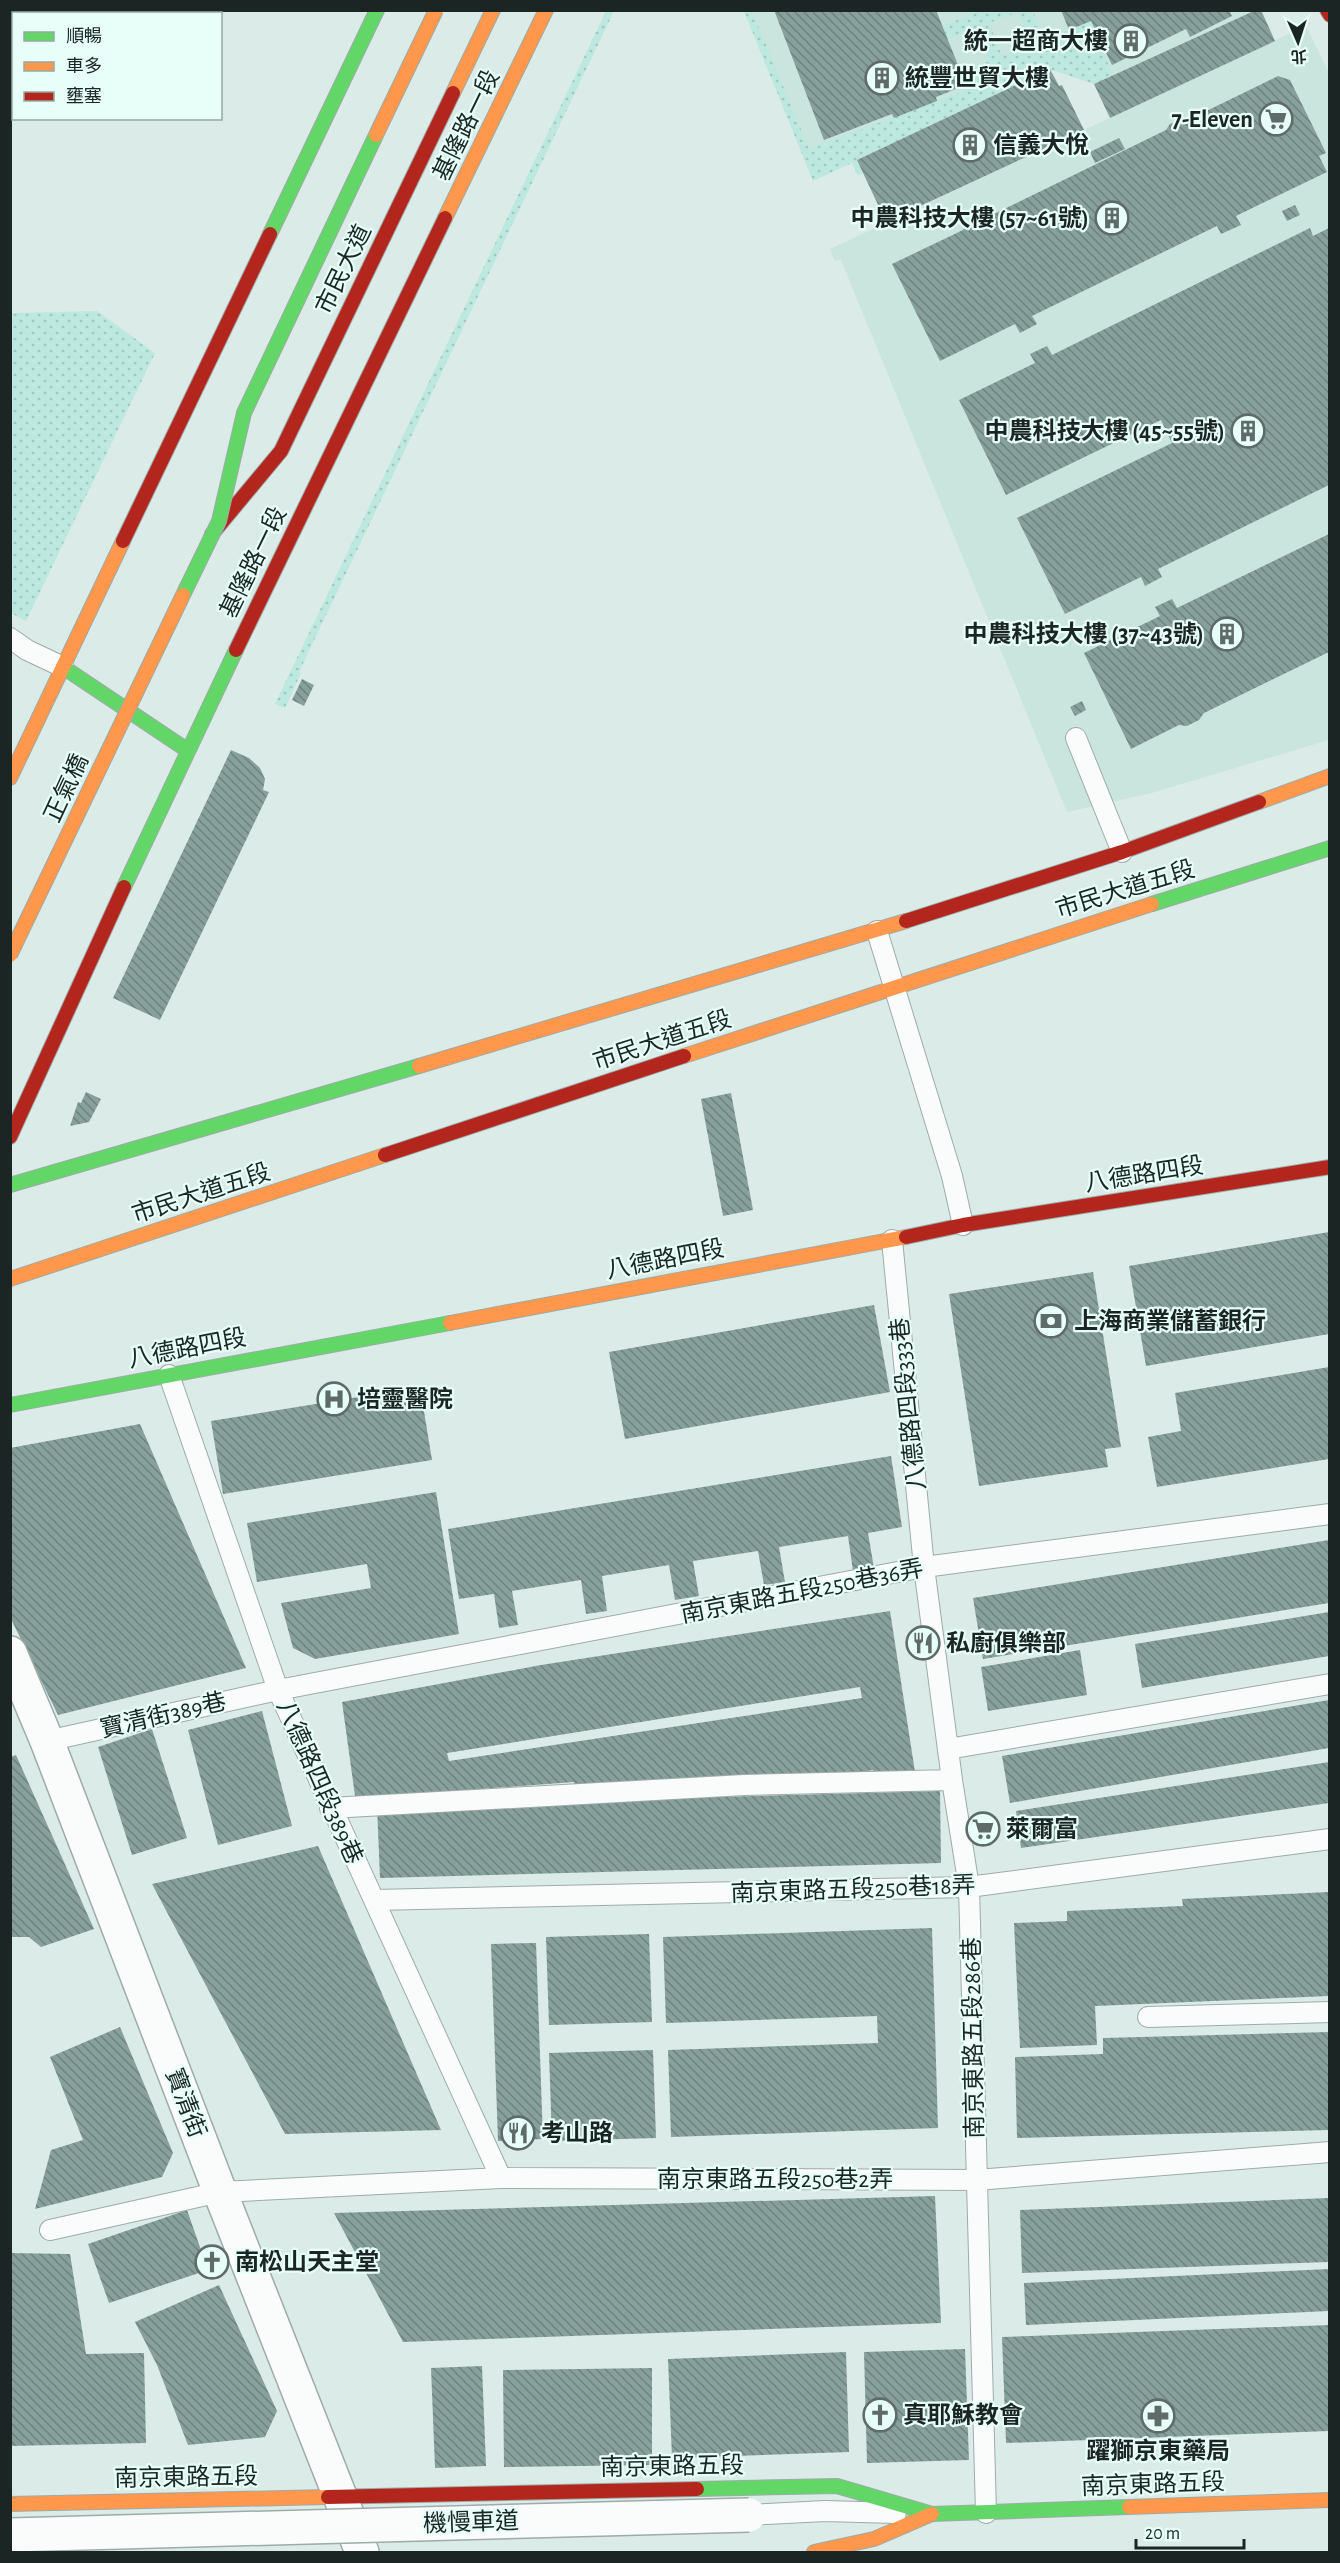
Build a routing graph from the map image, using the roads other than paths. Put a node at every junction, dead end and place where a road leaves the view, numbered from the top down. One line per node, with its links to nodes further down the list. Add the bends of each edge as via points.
1 (377, 10): 9 (main road)
2 (436, 10): 7 (main road, bridge, via 244,413)
3 (492, 10): 7 (main road, 市民大道, via 287,439)
4 (546, 10): 11 (main road, 基隆路一段)
5 (1327, 10): 6 (main road)
6 (1329, 15)
7 (216, 527): 17 (main road, 正氣橋, bridge)
8 (10, 638): 9 (lane)
9 (63, 667): 11 (main road); 13 (main road)
10 (1076, 738): 15 (lane)
11 (187, 750): 19 (main road, 基隆路一段)
12 (1329, 776): 15 (main road, 市民大道五段)
13 (10, 778)
14 (1329, 848): 18 (main road, 市民大道五段)
15 (1122, 852): 16 (main road, 市民大道五段)
16 (877, 931): 18 (lane); 21 (main road, 市民大道五段)
17 (10, 957)
18 (894, 987): 22 (lane, via 952,1176); 24 (main road, 市民大道五段)
19 (10, 1137)
20 (1329, 1167): 22 (main road, 八德路四段)
21 (10, 1185)
22 (963, 1225): 23 (main road, 八德路四段)
23 (892, 1240): 25 (main road, 八德路四段); 28 (lane, 八德路四段333巷)
24 (10, 1279)
25 (168, 1375): 26 (main road, 八德路四段); 31 (lane, 八德路四段389巷)
26 (10, 1405)
27 (1329, 1514): 28 (lane, 南京東路五段250巷36弄)
28 (924, 1567): 31 (lane, 南京東路五段250巷36弄); 33 (lane, 南京東路五段286巷)
29 (10, 1653): 32 (street, 寶清街)
30 (1329, 1684): 33 (lane)
31 (278, 1690): 32 (lane, 寶清街389巷); 35 (lane, 八德路四段389巷)
32 (47, 1741): 44 (street, 寶清街)
33 (948, 1749): 34 (lane, 南京東路五段286巷)
34 (952, 1780): 35 (lane, via 744,1785); 37 (lane, 南京東路五段286巷)
35 (330, 1808): 38 (lane, 八德路四段389巷)
36 (1329, 1839): 37 (lane, 南京東路五段250巷18弄)
37 (969, 1887): 38 (lane, 南京東路五段250巷18弄); 43 (lane, 南京東路五段286巷)
38 (374, 1899): 42 (lane, 八德路四段389巷)
39 (1329, 2012): 40 (lane)
40 (1148, 2017)
41 (1329, 2152): 43 (lane, 南京東路五段250巷2弄)
42 (501, 2178): 43 (lane, 南京東路五段250巷2弄); 44 (lane, 南京東路五段250巷2弄)
43 (976, 2180): 49 (lane, 南京東路五段286巷)
44 (219, 2192): 45 (lane, 南京東路五段250巷2弄); 46 (street, 寶清街)
45 (50, 2230)
46 (340, 2496): 48 (main road, 南京東路五段); 50 (main road, 南京東路五段, via 837,2486); 53 (street, 寶清街)
47 (1329, 2500): 49 (main road, 南京東路五段)
48 (10, 2504)
49 (986, 2513): 50 (main road, 南京東路五段)
50 (932, 2514): 51 (lane, 機慢車道, via 825,2511); 54 (main road, via 874,2539)
51 (749, 2515): 52 (street, 機慢車道, bridge)
52 (10, 2535)
53 (362, 2553)
54 (814, 2553)

